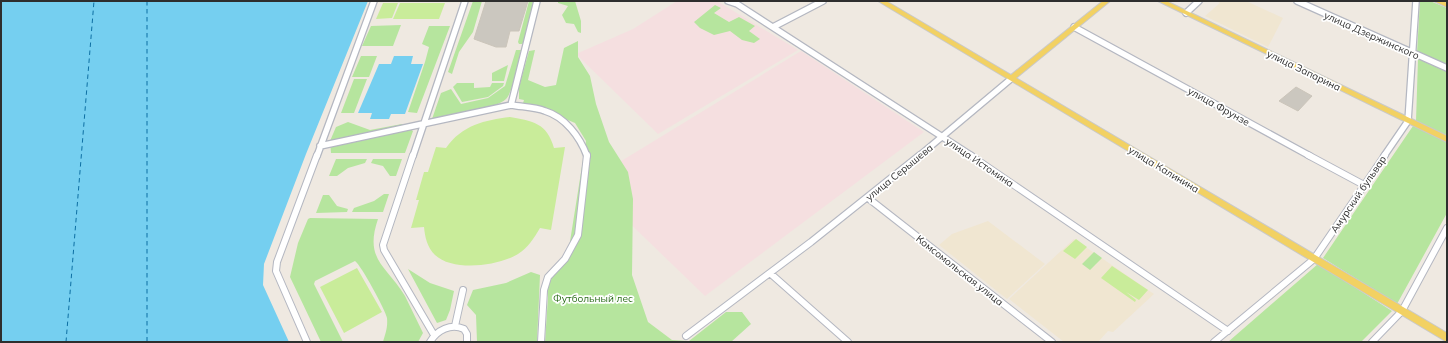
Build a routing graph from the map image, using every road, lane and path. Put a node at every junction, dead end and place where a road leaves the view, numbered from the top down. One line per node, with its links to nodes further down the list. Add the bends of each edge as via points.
1 (374, 1): 25 (street)
2 (465, 1): 22 (street)
3 (537, 1): 20 (street)
4 (728, 1): 15 (street, улица Истомина)
5 (823, 1): 15 (street)
6 (881, 1): 19 (main road, улица Калинина)
7 (1107, 1): 16 (main road, улица Серышева)
8 (1161, 1): 14 (main road, улица Запарина)
9 (1199, 1): 14 (street)
10 (1297, 1): 17 (street, улица Дзержинского)
11 (1416, 1): 17 (street)
12 (1437, 1): 13 (main road)
13 (1447, 5)
14 (1186, 13): 21 (main road, улица Запарина)
15 (774, 27): 23 (street, улица Истомина)
16 (1074, 27): 19 (main road, улица Серышева); 26 (street, улица Фрунзе)
17 (1412, 53): 18 (street, улица Дзержинского); 21 (street)
18 (1447, 68)
19 (1012, 78): 23 (street, улица Серышева); 29 (main road, улица Калинина)
20 (511, 105): 22 (street); 41 (street, via 546,111 563,121 578,136 587,155 578,235 565,259 548,277 544,290)
21 (1408, 121): 24 (main road, улица Запарина); 26 (street, Амурский бульвар)
22 (422, 124): 25 (street); 35 (street, via 383,245)
23 (943, 136): 27 (street, улица Серышева); 34 (street, улица Истомина)
24 (1447, 139)
25 (320, 146): 38 (street, via 277,262 276,272)
26 (1364, 185): 29 (street, Амурский бульвар)
27 (868, 198): 30 (street, улица Серышева); 43 (street, Комсомольская улица)
28 (1447, 228): 32 (street)
29 (1314, 259): 32 (main road, улица Калинина); 34 (street, Амурский бульвар)
30 (771, 274): 36 (street, улица Серышева); 42 (street)
31 (463, 290): 33 (street)
32 (1402, 312): 37 (main road, улица Калинина); 45 (street)
33 (455, 326): 35 (street); 40 (street, via 462,328 466,333)
34 (1228, 330): 44 (street, Амурский бульвар)
35 (434, 335): 39 (street)
36 (686, 336)
37 (1447, 338)
38 (307, 342)
39 (430, 342)
40 (467, 342)
41 (542, 342)
42 (848, 342)
43 (1052, 342)
44 (1214, 342)
45 (1372, 342)

